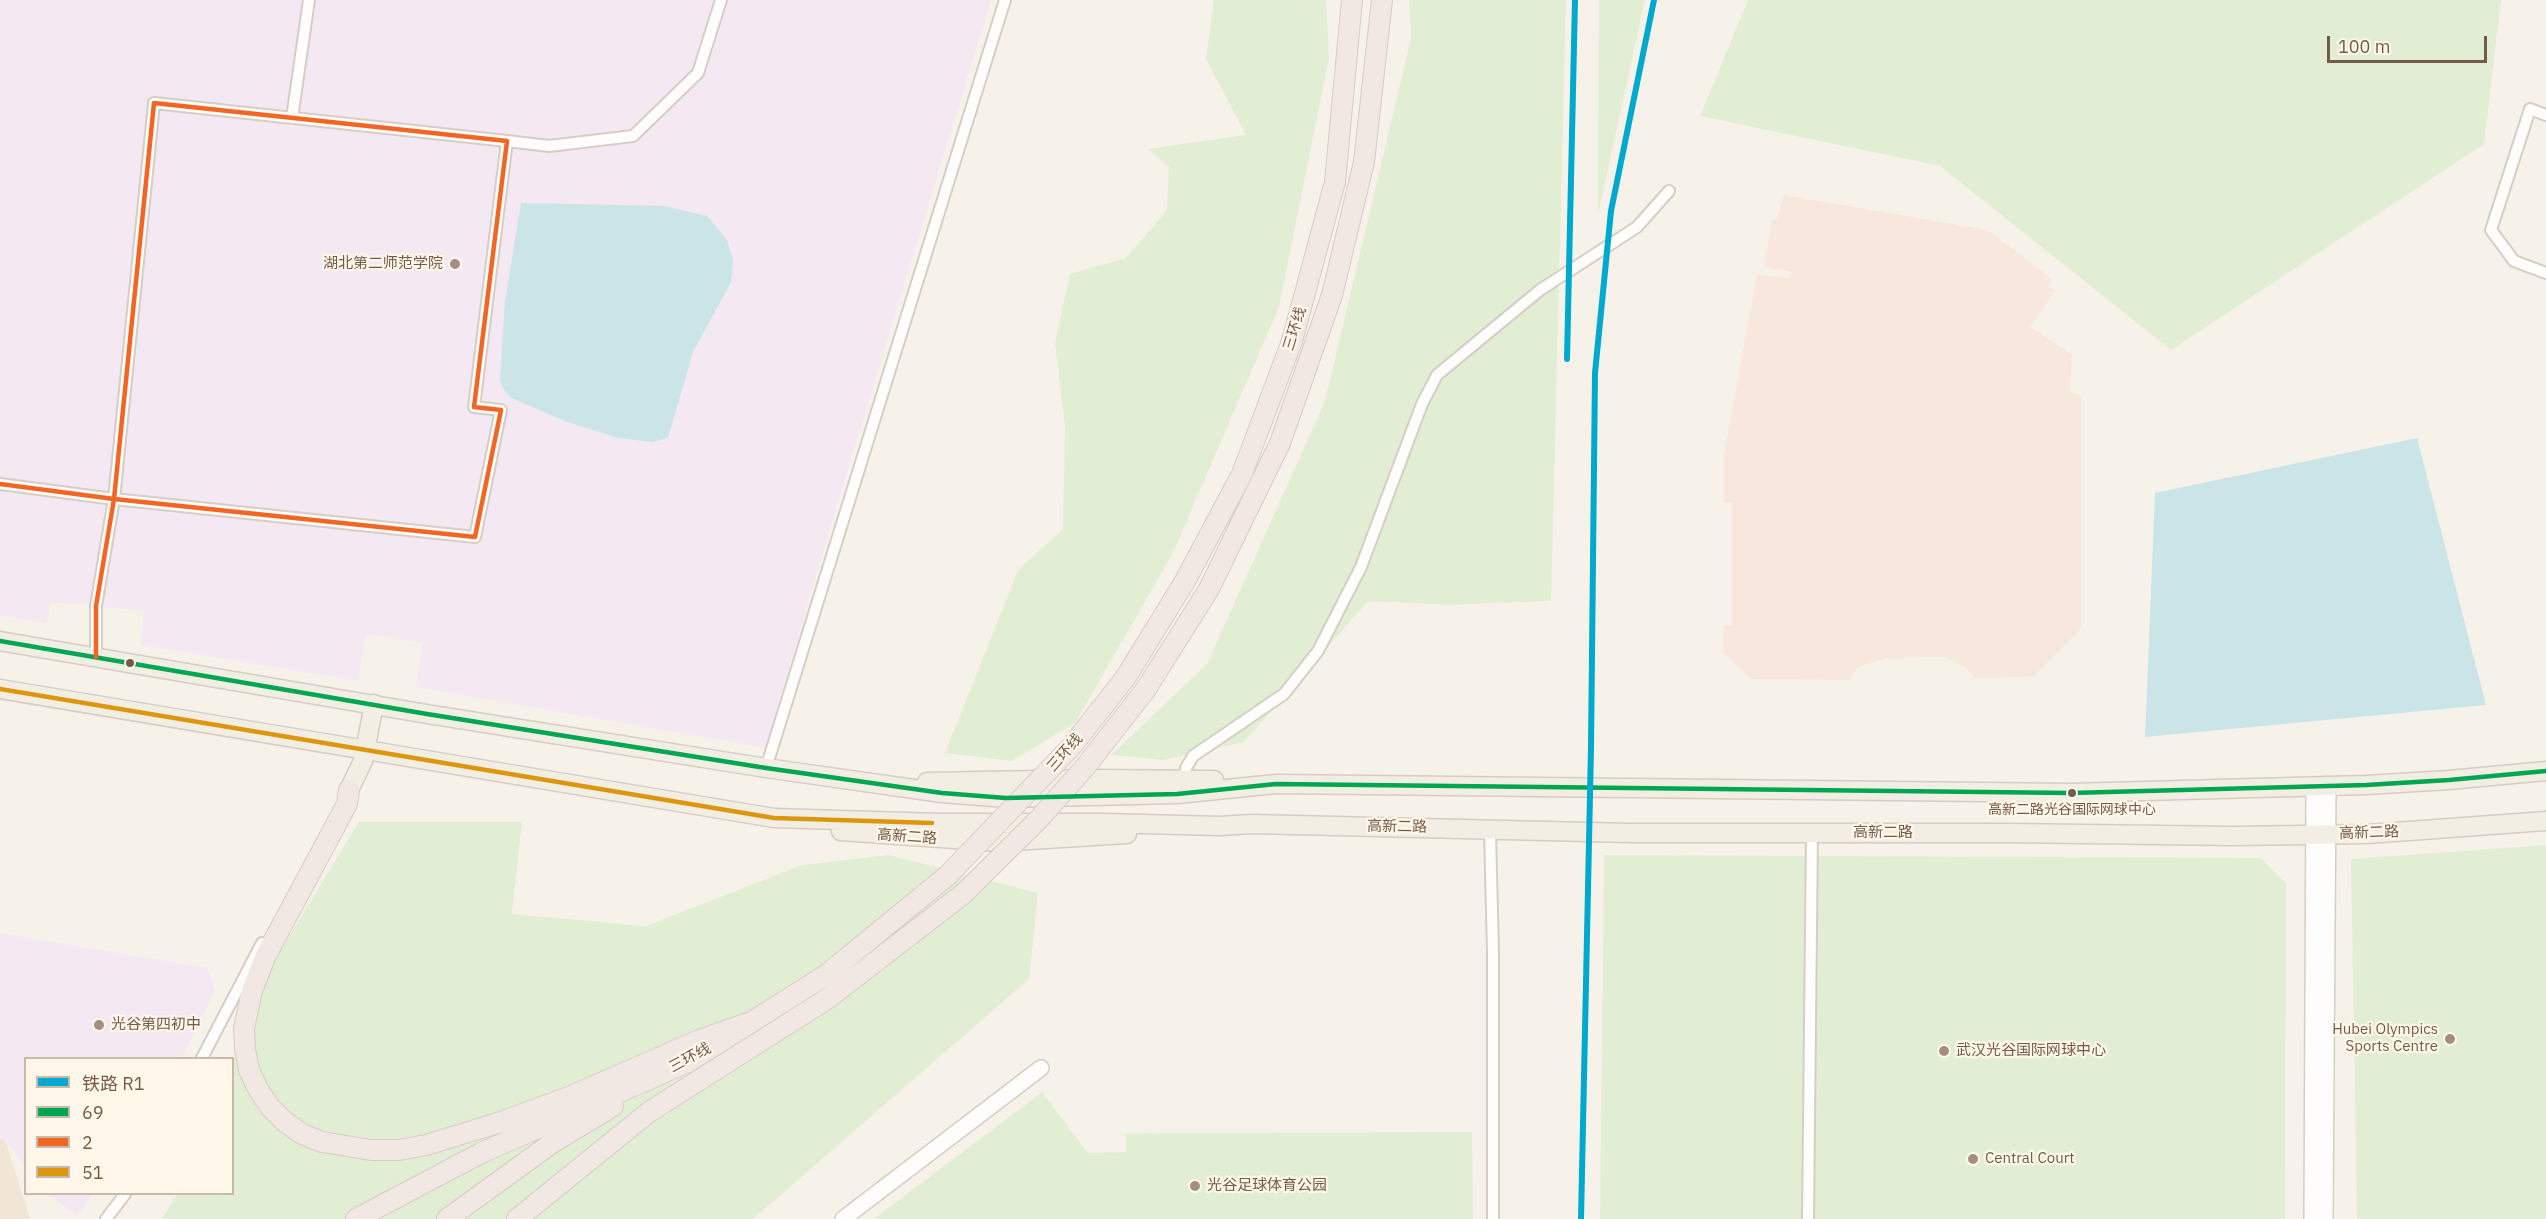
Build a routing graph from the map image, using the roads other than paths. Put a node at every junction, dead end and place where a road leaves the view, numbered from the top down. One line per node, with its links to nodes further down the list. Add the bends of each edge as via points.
1 (309, 0): 7 (street)
2 (721, 0): 8 (street, via 698,74 633,136 549,146)
3 (1005, 0): 18 (street)
4 (1352, 0): 29 (highway, 三环线, bridge, via 1335,182 1293,341 1242,474 1185,581 1126,677 1071,747 947,876 826,975)
5 (1382, 0): 37 (highway, 三环线, bridge, via 1364,162 1332,296 1280,442 1209,589 1146,689 1038,820 963,894 827,999 649,1112)
6 (2546, 115): 10 (street, via 2530,110 2491,230 2514,261)
7 (292, 118): 8 (street); 12 (street, via 154,103)
8 (507, 141): 12 (street, via 474,407 501,410 475,537)
9 (1669, 191): 20 (street, via 1637,227 1540,290 1437,375 1422,404 1362,567 1318,651 1284,693 1192,756)
10 (2546, 273)
11 (0, 484): 12 (street)
12 (114, 499): 14 (street, via 96,606)
13 (0, 640): 14 (main road)
14 (96, 657): 16 (main road)
15 (0, 689): 17 (main road, 高新二路)
16 (374, 704): 17 (main road); 18 (main road)
17 (366, 751): 24 (main road); 26 (main road, 高新二路, via 774,818)
18 (766, 768): 21 (main road)
19 (2546, 771): 23 (main road)
20 (1184, 781): 21 (main road, via 1092,778); 22 (main road)
21 (885, 784): 22 (main road, via 1006,798 1078,798)
22 (1276, 784): 23 (main road, via 2059,793)
23 (2321, 786): 28 (street)
24 (349, 789): 29 (highway, via 347,804 263,963 244,1028 249,1070 258,1089 270,1107 302,1134 322,1142 371,1150 426,1145 569,1096 697,1041); 30 (street, via 338,801)
25 (2546, 820): 28 (main road, 高新二路)
26 (1490, 830): 27 (main road, 高新二路); 39 (street)
27 (1812, 833): 28 (main road, 高新二路); 40 (street)
28 (2321, 835): 41 (street); 42 (street)
29 (752, 1022): 31 (highway, 三环线)
30 (203, 1057)
31 (688, 1062): 35 (highway, 三环线, via 481,1153); 36 (highway, via 552,1143)
32 (1041, 1068): 38 (street)
33 (124, 1195): 34 (street)
34 (106, 1219)
35 (356, 1219)
36 (447, 1219)
37 (517, 1219)
38 (843, 1219)
39 (1493, 1219)
40 (1808, 1219)
41 (2312, 1219)
42 (2325, 1219)

